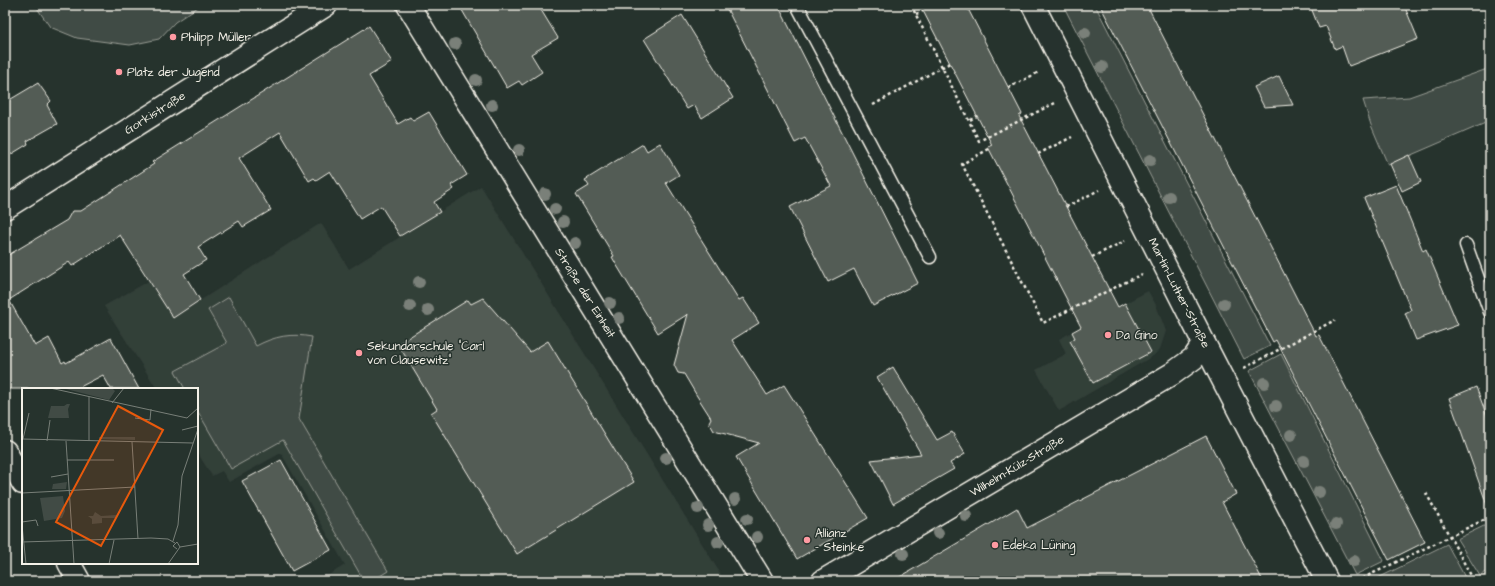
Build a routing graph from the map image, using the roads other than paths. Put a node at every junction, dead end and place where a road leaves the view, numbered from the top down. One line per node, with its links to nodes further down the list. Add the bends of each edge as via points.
1 (326, 5): 5 (street, Gorkistraße)
2 (408, 5): 14 (street, Straße der Einheit)
3 (797, 5): 7 (lane)
4 (1033, 5): 9 (street, Martin-Luther-Straße)
5 (5, 208)
6 (1466, 246): 8 (lane)
7 (930, 257)
8 (1490, 312)
9 (1204, 343): 15 (street, Wilhelm-Külz-Straße, via 1194,358 1172,374); 16 (street, Martin-Luther-Straße)
10 (5, 451): 11 (street)
11 (22, 481)
12 (70, 564): 13 (street)
13 (79, 581)
14 (762, 581)
15 (823, 581)
16 (1327, 581)

